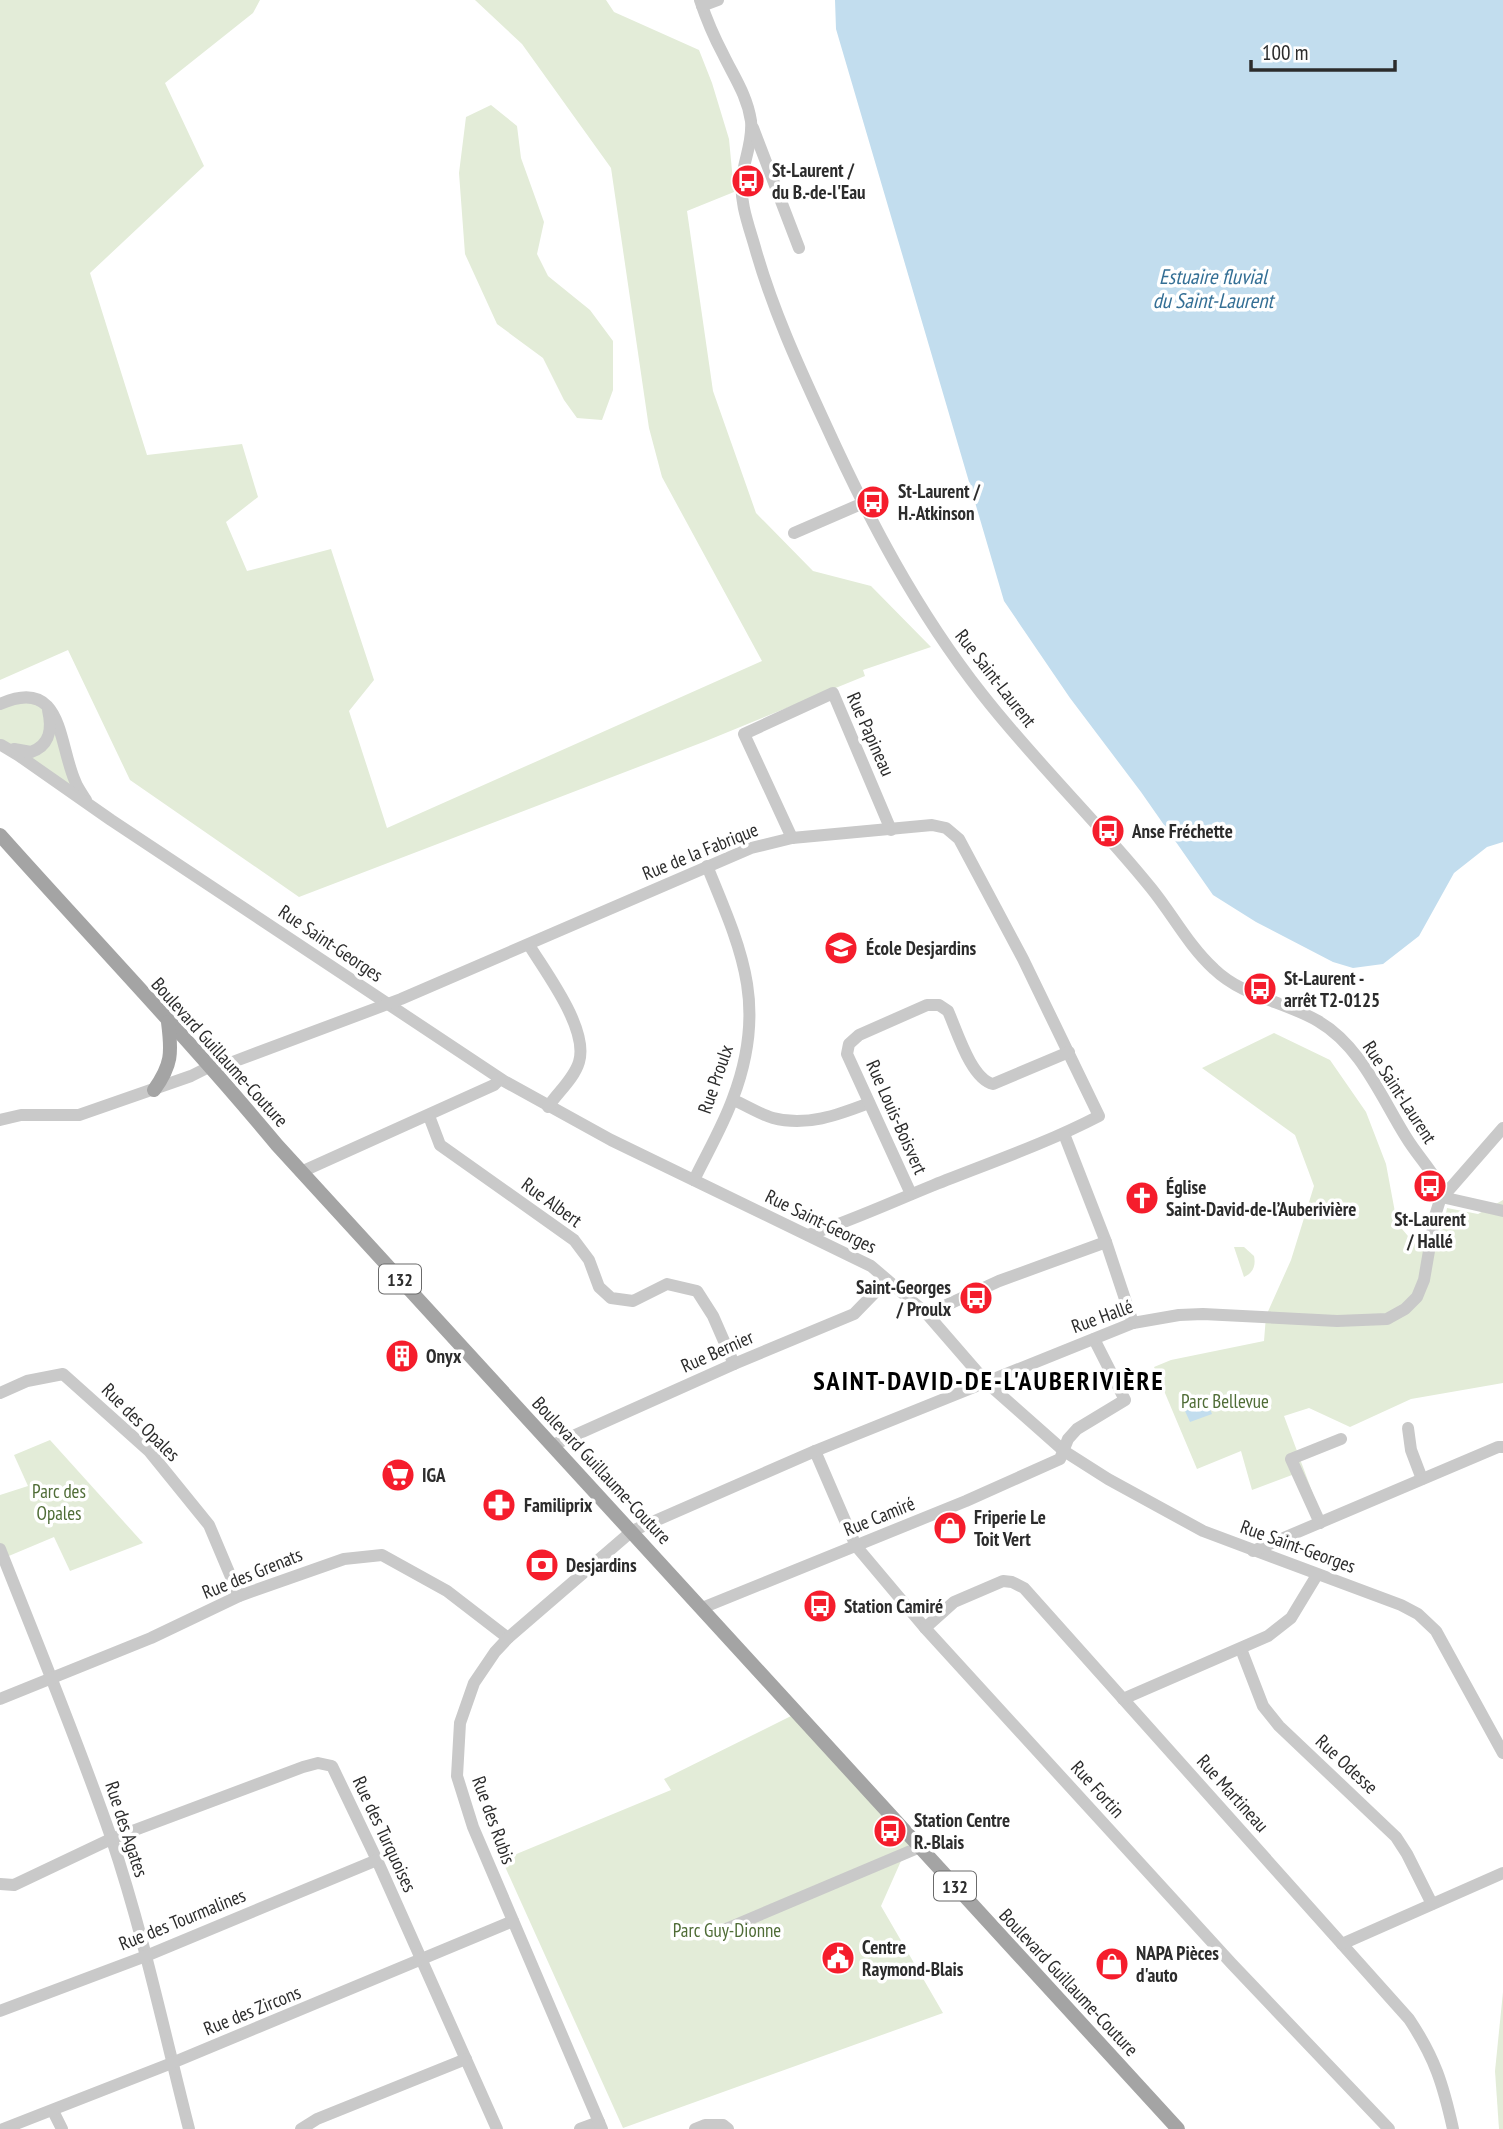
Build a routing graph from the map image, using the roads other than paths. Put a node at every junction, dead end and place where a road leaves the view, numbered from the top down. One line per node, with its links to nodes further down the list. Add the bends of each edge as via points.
1 (718, 0): 2 (street)
2 (701, 3): 3 (street, Rue Saint-Laurent, via 743,91)
3 (751, 125): 4 (street); 5 (street, Rue Saint-Laurent, via 741,186 759,260 772,304)
4 (799, 248)
5 (862, 504): 6 (street); 32 (street, Rue Saint-Laurent, via 942,642 1034,758 1151,888 1188,942 1218,974 1317,1020 1342,1040 1375,1083)
6 (794, 533)
7 (0, 704): 8 (street, via 28,696)
8 (47, 707): 9 (street, Rue Saint-Georges, via 51,728 39,749 32,752); 10 (street, Rue Saint-Georges, via 58,723 75,781)
9 (0, 745): 10 (street, Rue Saint-Georges)
10 (88, 803): 16 (street, Rue Saint-Georges)
11 (891, 830): 13 (street, Rue de la Fabrique); 13 (street, Rue Papineau, via 833,693 744,734); 18 (street, Rue de la Fabrique, via 932,825 946,828 959,839)
12 (0, 835): 17 (main road, Boulevard Guillaume-Couture / 132)
13 (792, 838): 14 (street, Rue de la Fabrique)
14 (707, 866): 15 (street, Rue de la Fabrique); 22 (street, Rue Proulx, via 736,936 747,977 751,1023)
15 (529, 944): 16 (street, Rue de la Fabrique); 24 (street, via 578,1035 579,1061)
16 (387, 1004): 19 (street, Rue de la Fabrique); 20 (street, Rue Saint-Georges)
17 (168, 1023): 19 (main road, Boulevard Guillaume-Couture / 132); 21 (main road, via 170,1062)
18 (1069, 1052): 23 (street, Rue Louis-Boisvert, via 993,1084 984,1082 948,1011 927,1005 859,1035 849,1044 848,1054); 28 (street, Rue de la Fabrique, via 1099,1116)
19 (215, 1070): 21 (street, Rue de la Fabrique); 29 (main road, Boulevard Guillaume-Couture / 132)
20 (500, 1079): 24 (street, Rue Saint-Georges); 25 (street)
21 (154, 1090): 26 (street, Rue de la Fabrique, via 79,1115)
22 (733, 1100): 23 (street, via 773,1118 802,1121 834,1117); 30 (street, Rue Proulx)
23 (869, 1103): 31 (street, Rue Louis-Boisvert)
24 (548, 1107): 30 (street, Rue Saint-Georges)
25 (429, 1116): 29 (street); 40 (street, Rue Albert, via 440,1145 574,1240 589,1260 599,1287 611,1298 632,1301 667,1284 697,1291)
26 (0, 1119)
27 (1503, 1128): 32 (street, Rue Hallé)
28 (1064, 1134): 31 (street); 35 (street)
29 (301, 1172): 45 (main road, Boulevard Guillaume-Couture / 132)
30 (694, 1180): 34 (street, Rue Saint-Georges)
31 (911, 1194): 34 (street, via 848,1223)
32 (1445, 1194): 33 (street, via 1462,1203); 38 (street, Rue Hallé, via 1438,1206 1417,1297 1387,1319 1203,1314)
33 (1503, 1211)
34 (808, 1235): 36 (street, Rue Saint-Georges, via 871,1266)
35 (1106, 1242): 37 (street, via 999,1281); 38 (street)
36 (887, 1280): 37 (street, Rue Saint-Georges); 40 (street, Rue Bernier, via 854,1314)
37 (927, 1314): 41 (street, Rue Saint-Georges)
38 (1133, 1323): 39 (street, Rue Hallé)
39 (1094, 1339): 41 (street, Rue Hallé); 48 (street, Rue Camiré, via 1125,1400 1077,1429)
40 (734, 1363): 45 (street, Rue Bernier)
41 (986, 1382): 47 (street, Rue Hallé); 48 (street, Rue Saint-Georges)
42 (0, 1393): 56 (street, Rue des Opales, via 27,1381 63,1374 149,1451 209,1525)
43 (1408, 1428): 49 (street)
44 (1341, 1439): 50 (street, via 1291,1459)
45 (553, 1445): 51 (main road, Boulevard Guillaume-Couture / 132)
46 (1503, 1447): 49 (street)
47 (815, 1451): 51 (street, Rue Hallé); 52 (street, Rue Fortin)
48 (1064, 1451): 52 (street, Rue Camiré, via 1060,1459); 54 (street, Rue Saint-Georges, via 1172,1515)
49 (1422, 1479): 50 (street)
50 (1320, 1523): 54 (street)
51 (632, 1531): 57 (main road, Boulevard Guillaume-Couture / 132); 59 (street, Rue des Rubis)
52 (856, 1546): 57 (street, Rue Camiré); 58 (street, Rue Fortin)
53 (0, 1550): 61 (street, Rue des Agates)
54 (1253, 1551): 55 (street, Rue Saint-Georges)
55 (1317, 1575): 60 (street, via 1291,1618); 64 (street, Rue Saint-Georges, via 1401,1605 1436,1631)
56 (239, 1596): 59 (street, Rue des Grenats, via 344,1559 382,1555 447,1591); 61 (street, Rue des Grenats)
57 (702, 1608): 66 (main road, Boulevard Guillaume-Couture / 132)
58 (925, 1628): 63 (street, Rue Martineau, via 954,1602 1003,1581 1012,1582 1024,1588); 90 (street, Rue Fortin)
59 (508, 1637): 71 (street, Rue des Rubis, via 474,1683 460,1723 457,1776 472,1827)
60 (1241, 1650): 63 (street); 70 (street, Rue Odesse, via 1263,1706 1396,1836)
61 (53, 1678): 62 (street, Rue des Grenats); 65 (street, Rue des Agates)
62 (0, 1699)
63 (1122, 1699): 73 (street, Rue Martineau)
64 (1503, 1753)
65 (111, 1839): 67 (street, Rue des Turquoises, via 318,1763 332,1766); 69 (street, Rue des Turquoises, via 14,1885); 74 (street, Rue des Agates)
66 (920, 1847): 72 (street); 89 (main road, Boulevard Guillaume-Couture / 132)
67 (377, 1860): 74 (street, Rue des Tourmalines); 75 (street, Rue des Turquoises)
68 (1503, 1873): 70 (street)
69 (0, 1884)
70 (1432, 1904): 73 (street)
71 (513, 1921): 75 (street, Rue des Zircons); 80 (street, Rue des Rubis)
72 (719, 1932)
73 (1342, 1944): 91 (street, Rue Martineau, via 1428,2046)
74 (146, 1956): 76 (street, Rue des Tourmalines); 78 (street, Rue des Agates)
75 (422, 1961): 77 (street, Rue des Turquoises); 78 (street, Rue des Zircons)
76 (0, 2011)
77 (466, 2059): 84 (street); 85 (street, Rue des Turquoises)
78 (172, 2063): 79 (street, Rue des Zircons); 83 (street, Rue des Agates)
79 (53, 2110): 81 (street, Rue des Zircons); 82 (street)
80 (601, 2125): 86 (street)
81 (3, 2129)
82 (62, 2129)
83 (189, 2129)
84 (301, 2129)
85 (497, 2129)
86 (580, 2129)
87 (695, 2129): 88 (street, via 705,2125)
88 (727, 2129)
89 (1178, 2129)
90 (1389, 2129)
91 (1453, 2129)

